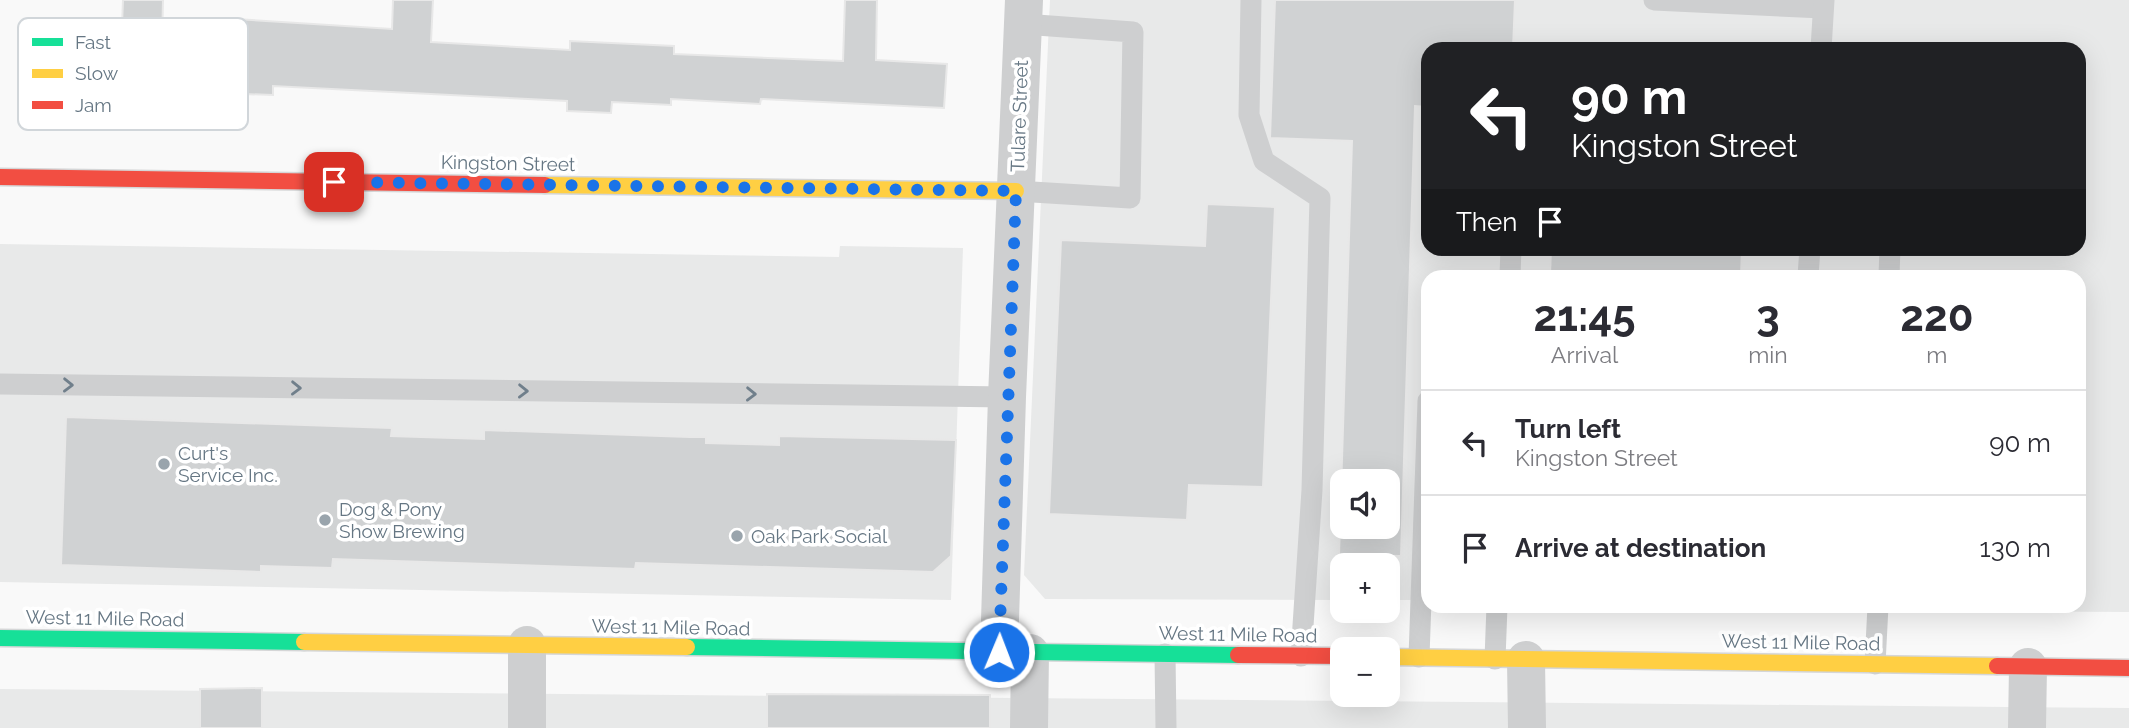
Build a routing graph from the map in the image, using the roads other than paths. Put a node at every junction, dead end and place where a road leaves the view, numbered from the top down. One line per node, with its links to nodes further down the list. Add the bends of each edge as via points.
1 (1251, 0): 17 (lane, via 1249,115 1264,160 1320,198 1312,490)
2 (1654, 0): 3 (lane)
3 (1823, 4): 5 (lane)
4 (1023, 12): 7 (street, Tulare Street); 7 (lane, via 1133,32 1129,198)
5 (1821, 42)
6 (0, 177): 7 (main road, Kingston Street)
7 (1016, 191): 9 (street, Tulare Street)
8 (0, 384): 9 (lane, one-way to 9)
9 (1007, 397): 15 (street, Tulare Street)
10 (1421, 600): 20 (lane)
11 (1499, 613): 21 (lane)
12 (1878, 613): 22 (lane)
13 (0, 638): 14 (main road, West 11 Mile Road)
14 (527, 645): 15 (main road, West 11 Mile Road); 25 (street)
15 (1014, 653): 16 (main road, West 11 Mile Road); 26 (street, Tulare Street)
16 (1166, 654): 17 (main road, West 11 Mile Road); 27 (lane)
17 (1301, 656): 18 (main road, West 11 Mile Road)
18 (1330, 656)
19 (1400, 657): 20 (main road, West 11 Mile Road)
20 (1419, 657): 21 (main road, West 11 Mile Road)
21 (1511, 659): 22 (main road, West 11 Mile Road); 28 (street)
22 (1875, 664): 23 (main road, West 11 Mile Road)
23 (2028, 667): 24 (main road, West 11 Mile Road); 29 (street)
24 (2129, 668)
25 (527, 728)
26 (1029, 728)
27 (1166, 728)
28 (1527, 728)
29 (2027, 728)

